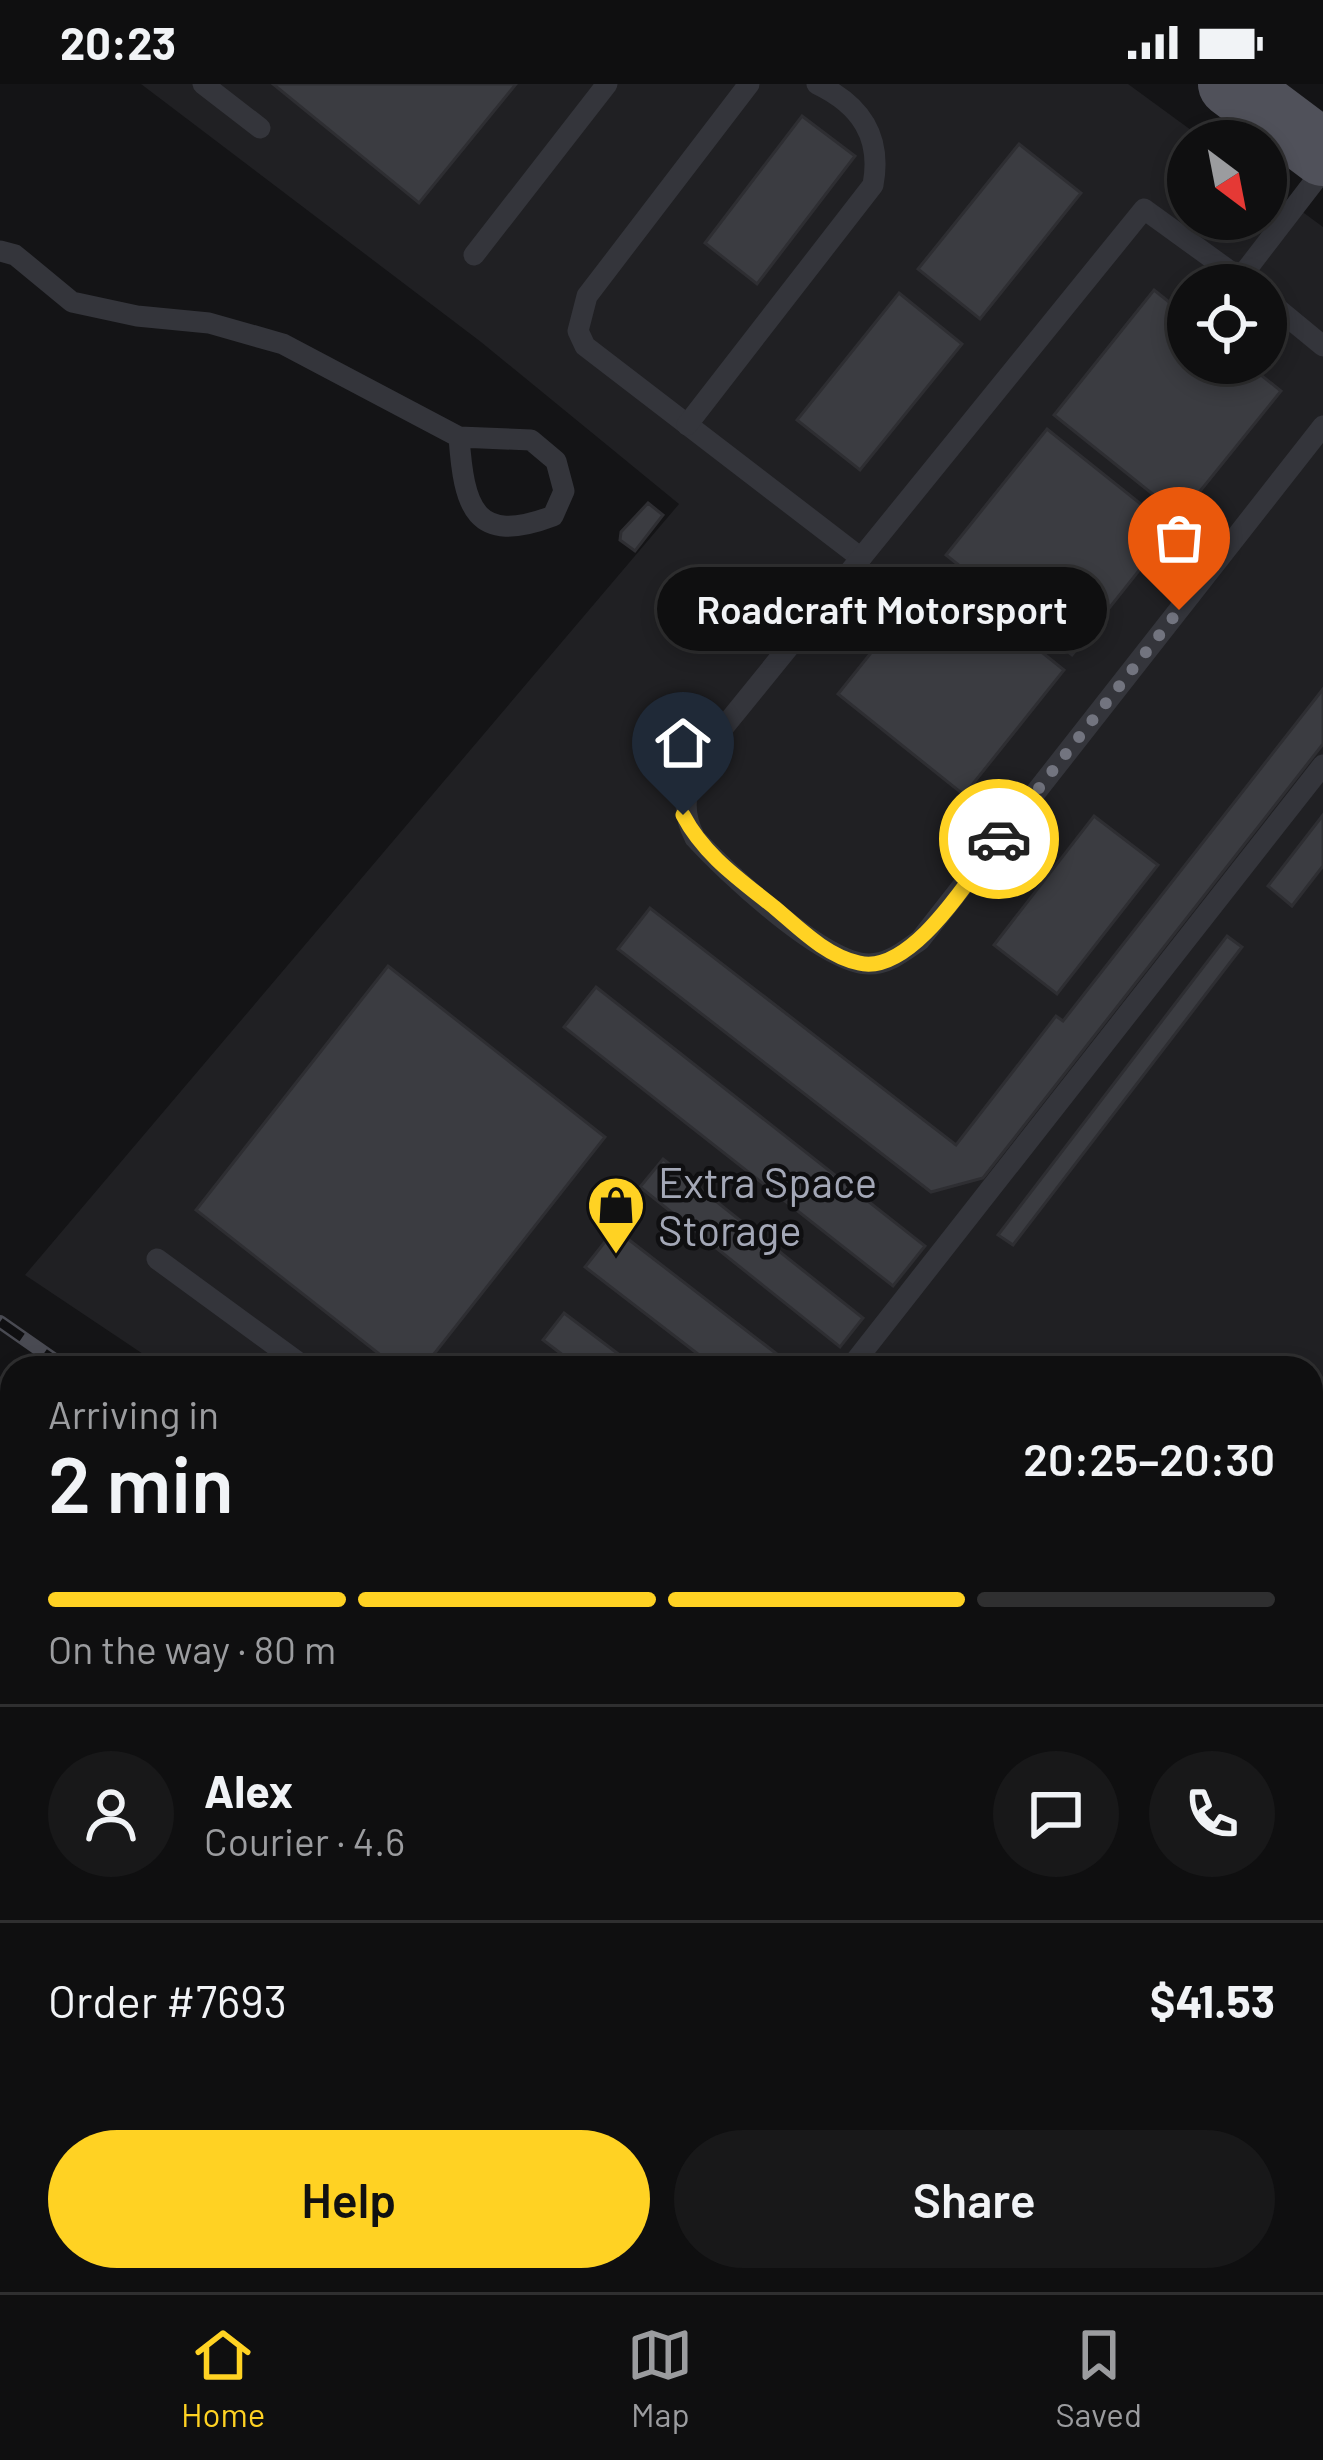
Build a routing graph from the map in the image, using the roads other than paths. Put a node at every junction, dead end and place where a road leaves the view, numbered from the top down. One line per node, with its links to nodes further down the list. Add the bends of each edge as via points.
1 (203, 84): 6 (lane)
2 (607, 84): 10 (lane)
3 (749, 84): 15 (lane, via 580,313 585,346)
4 (817, 84): 15 (lane, via 856,110 874,136 873,185)
5 (1231, 84): 7 (main road)
6 (260, 128)
7 (1323, 153)
8 (1323, 170): 12 (lane)
9 (0, 250): 17 (lane, via 72,302 209,323 283,344)
10 (474, 255)
11 (1221, 264): 18 (lane, via 1144,208)
12 (1256, 264)
13 (1287, 316): 14 (lane)
14 (1323, 346)
15 (687, 425): 18 (lane)
16 (1323, 426): 18 (lane, via 920,940 876,964 825,949 712,857 683,815 686,788 715,738)
17 (459, 437): 17 (lane, via 531,440 556,461 564,490 553,516 517,530 486,521 463,492)
18 (861, 558)
19 (1323, 765): 22 (lane)
20 (157, 1258): 21 (lane)
21 (291, 1356)
22 (859, 1356)

